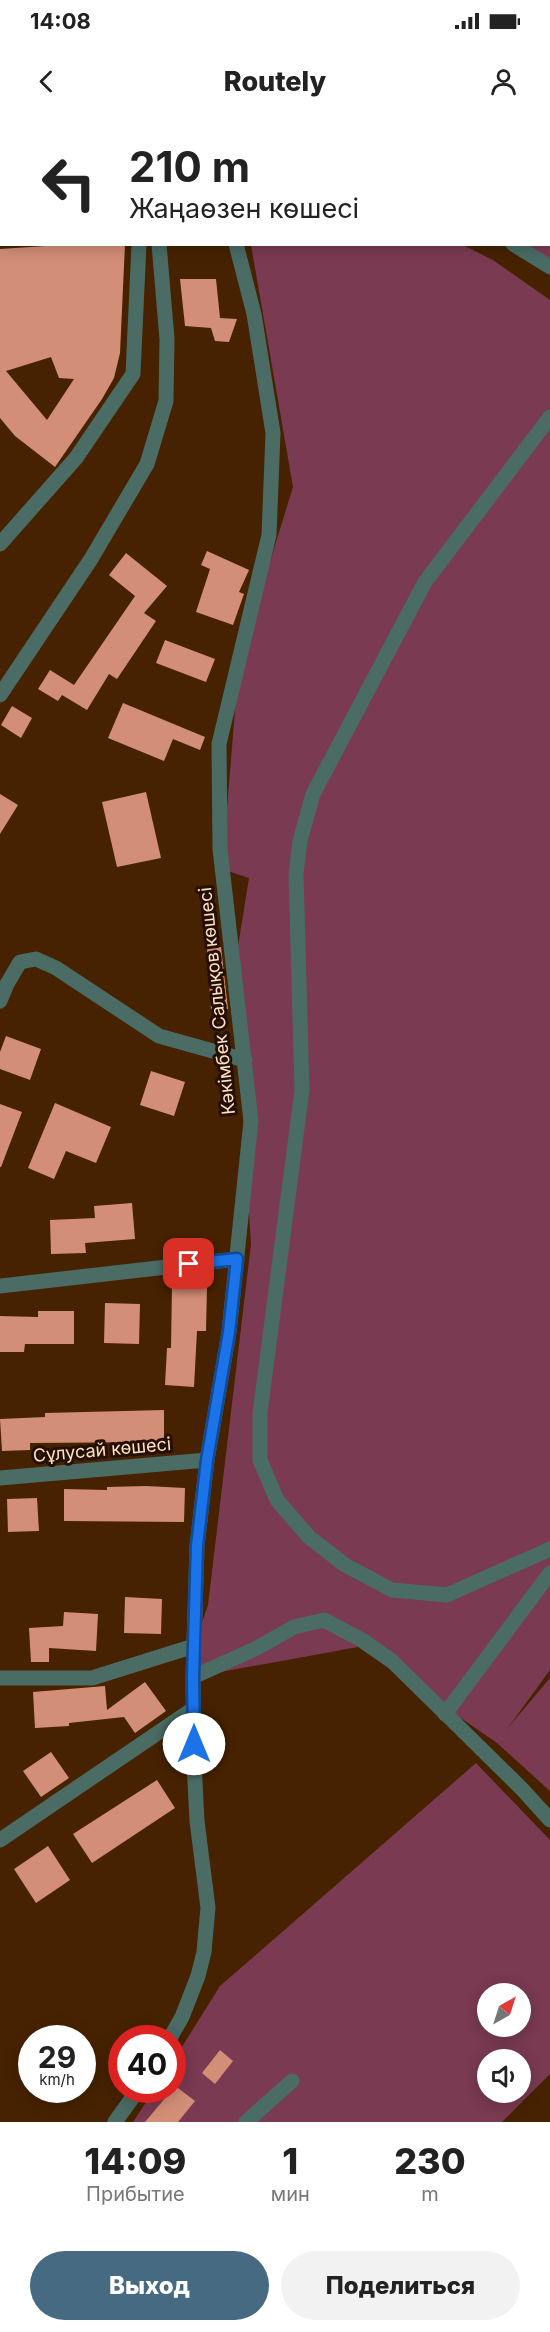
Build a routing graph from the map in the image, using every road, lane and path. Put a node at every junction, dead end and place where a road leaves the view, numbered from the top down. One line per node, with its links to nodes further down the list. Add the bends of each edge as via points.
1 (139, 246): 7 (street, via 133,374 76,458)
2 (159, 246): 8 (street, via 167,339 166,401 147,464)
3 (237, 246): 10 (street, Кәкімбек Салықов көшесі, via 254,314 273,433 268,535 219,744 220,849)
4 (516, 246): 5 (street)
5 (550, 267)
6 (550, 417): 15 (street, via 425,582 313,794 296,874 302,1090 260,1413 260,1460 277,1500 309,1537 345,1565 392,1590 447,1594)
7 (0, 544)
8 (0, 695)
9 (0, 1001): 10 (street, via 20,962 36,959 159,1036)
10 (245, 1060): 11 (street, Кәкімбек Салықов көшесі, via 251,1121)
11 (237, 1259): 12 (street); 13 (street, Кәкімбек Салықов көшесі)
12 (0, 1286)
13 (207, 1460): 14 (street, Сұлусай көшесі); 17 (street, Кәкімбек Салықов көшесі, via 197,1546)
14 (0, 1478)
15 (550, 1550)
16 (550, 1573): 21 (street)
17 (194, 1646): 18 (street, Кәкімбек Салықов көшесі); 19 (street, via 92,1678)
18 (193, 1677): 20 (street, Кәкімбек Салықов көшесі); 21 (street, via 294,1627 324,1620 392,1661)
19 (0, 1678)
20 (193, 1709): 23 (street); 24 (street, Кәкімбек Салықов көшесі, via 197,1821 208,1908 198,1976)
21 (445, 1713): 22 (street)
22 (550, 1820)
23 (0, 1840)
24 (177, 2025)
25 (292, 2081): 28 (street)
26 (129, 2103): 27 (street)
27 (115, 2122)
28 (246, 2122)

